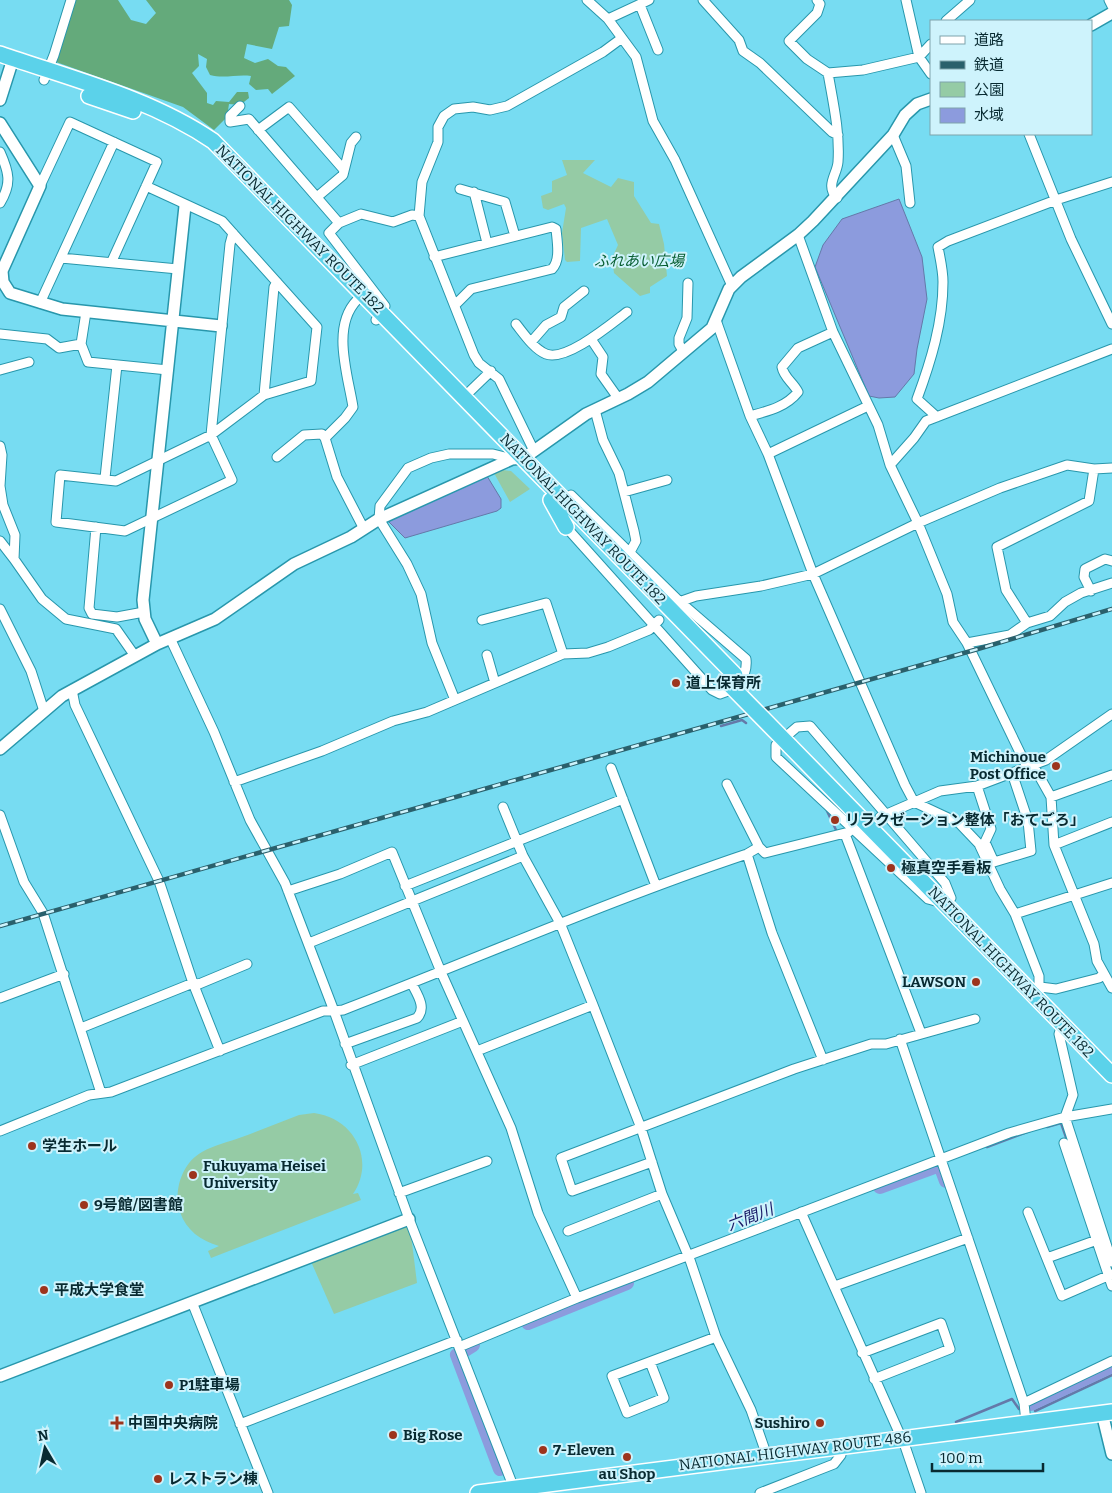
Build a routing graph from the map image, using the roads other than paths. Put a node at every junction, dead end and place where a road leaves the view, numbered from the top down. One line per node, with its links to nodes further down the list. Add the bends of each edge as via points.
1 (71, 0): 22 (street)
2 (587, 0): 12 (street)
3 (649, 0): 9 (street)
4 (703, 0): 28 (street, via 739,40 746,53)
5 (817, 0): 20 (street, via 820,4 816,13 789,41)
6 (906, 0): 18 (street)
7 (970, 0): 13 (street)
8 (1109, 0): 10 (street)
9 (640, 5): 12 (street); 17 (street)
10 (1112, 6)
11 (1112, 13): 14 (street)
12 (608, 19): 15 (street)
13 (947, 20)
14 (1092, 25)
15 (622, 38): 46 (street, via 507,106 490,110 473,107 454,109 444,116 438,127 438,142 422,182); 58 (street, via 636,58 653,121 675,160)
16 (930, 45): 18 (street)
17 (658, 50)
18 (919, 57): 20 (street, via 863,70); 21 (street)
19 (6, 62): 22 (highway, NATIONAL HIGHWAY ROUTE 182); 24 (street)
20 (828, 73): 28 (street)
21 (930, 73)
22 (46, 75): 60 (highway, NATIONAL HIGHWAY ROUTE 182, via 152,118 205,148); 65 (highway, NATIONAL HIGHWAY ROUTE 182, via 158,110 213,141)
23 (930, 99): 29 (street, via 917,104 905,115)
24 (0, 100)
25 (240, 106): 27 (street, via 230,116 230,122 249,120)
26 (0, 123): 36 (street)
27 (258, 130): 34 (street, via 289,107); 40 (street)
28 (838, 135): 41 (street, via 838,165 831,182)
29 (893, 135): 41 (street); 44 (street, via 906,166)
30 (1030, 135): 42 (street)
31 (356, 138): 34 (street, via 351,143)
32 (114, 142): 36 (street, via 70,122); 37 (street, via 157,162); 53 (street)
33 (0, 152): 43 (street, via 10,178)
34 (344, 170): 40 (street, via 343,175)
35 (1112, 182): 42 (street)
36 (40, 186): 61 (street, via 2,271 3,282 10,293)
37 (146, 186): 45 (street); 54 (street)
38 (460, 188): 39 (street)
39 (474, 192): 50 (street, via 505,202); 51 (street)
40 (317, 197): 47 (street)
41 (836, 198): 49 (street)
42 (1056, 200): 69 (street); 89 (street, via 938,247 943,280 941,306 932,358 917,398)
43 (0, 203)
44 (910, 203)
45 (185, 206): 48 (street, via 222,220); 55 (street)
46 (419, 216): 47 (street, via 412,215 393,222 361,214); 52 (street)
47 (339, 222): 65 (street, via 329,233 385,306)
48 (233, 233): 56 (street); 70 (street)
49 (798, 235): 58 (street); 71 (street)
50 (515, 236): 51 (street); 62 (street, via 552,227 556,229 556,265 552,269 471,289)
51 (487, 243): 52 (street)
52 (434, 257): 62 (street)
53 (61, 258): 54 (street); 61 (street)
54 (112, 261): 55 (street)
55 (178, 269): 66 (street)
56 (277, 282): 83 (street); 83 (street, via 317,327 311,381)
57 (688, 283): 77 (street, via 687,318 679,338)
58 (732, 286): 67 (street)
59 (584, 291): 74 (street, via 564,307 561,317 546,325)
60 (357, 300): 65 (highway, NATIONAL HIGHWAY ROUTE 182); 91 (street, via 342,333 353,407)
61 (40, 303): 63 (street)
62 (454, 305): 82 (street, via 474,356)
63 (86, 312): 66 (street); 75 (street)
64 (627, 312): 73 (street)
65 (380, 317): 84 (highway, NATIONAL HIGHWAY ROUTE 182); 95 (highway, NATIONAL HIGHWAY ROUTE 182)
66 (173, 320): 70 (street); 81 (street)
67 (716, 320): 77 (street, via 712,328); 88 (street)
68 (516, 324): 74 (street)
69 (1112, 324)
70 (222, 326): 90 (street)
71 (833, 332): 86 (street); 88 (street, via 798,348 782,367 784,375 795,384 798,392 794,398 774,410)
72 (0, 334): 75 (street, via 46,339 59,348)
73 (591, 339): 74 (street, via 554,356 546,354); 85 (street, via 603,357 601,374)
74 (532, 342)
75 (81, 344): 79 (street, via 88,362)
76 (1112, 349): 89 (street)
77 (683, 351): 85 (street, via 648,382)
78 (29, 362): 80 (street)
79 (117, 365): 81 (street); 100 (street)
80 (0, 370)
81 (168, 370): 96 (street)
82 (491, 371): 84 (street); 95 (street, via 499,379)
83 (264, 395): 90 (street)
84 (464, 397): 95 (highway, NATIONAL HIGHWAY ROUTE 182)
85 (618, 398): 87 (street)
86 (868, 406): 93 (street); 97 (street, via 878,425)
87 (595, 410): 95 (street); 102 (street)
88 (750, 416): 93 (street)
89 (937, 417): 97 (street, via 926,421)
90 (211, 435): 96 (street); 105 (street, via 232,480)
91 (325, 438): 94 (street, via 322,434 304,434); 110 (street, via 337,477)
92 (0, 446): 113 (street, via 0,486 14,535)
93 (768, 454): 115 (street)
94 (277, 456)
95 (523, 456): 103 (highway, NATIONAL HIGHWAY ROUTE 182); 106 (street); 106 (street, via 449,454 408,468 380,506)
96 (158, 460): 100 (street, via 116,481); 105 (street)
97 (890, 465): 107 (street)
98 (1112, 468): 99 (street)
99 (1094, 469): 107 (street, via 1067,465 1000,488); 123 (street, via 1089,501 997,547 1006,590)
100 (104, 478): 108 (street, via 60,475 56,522)
101 (667, 480): 102 (street)
102 (624, 492): 112 (street, via 636,541)
103 (553, 495): 104 (highway); 109 (highway); 163 (highway, NATIONAL HIGHWAY ROUTE 182)
104 (571, 495): 112 (street)
105 (152, 518): 108 (street, via 124,531); 120 (street)
106 (379, 519): 110 (street); 132 (street, via 421,594 432,643)
107 (918, 523): 115 (street); 125 (street, via 947,594 953,622)
108 (96, 527): 120 (street, via 89,608 92,614 117,617)
109 (566, 527): 122 (street)
110 (364, 529): 124 (street, via 294,564 215,619)
111 (0, 541): 113 (street)
112 (629, 554): 118 (street)
113 (14, 559): 129 (street, via 42,599 66,619 116,629)
114 (1112, 561): 117 (street, via 1105,559 1085,569 1084,577)
115 (813, 574): 118 (street); 145 (street, via 858,683)
116 (1112, 583): 117 (street)
117 (1091, 591): 123 (street, via 1065,602 1050,616)
118 (675, 603): 122 (street, via 746,659 747,670 729,691 720,694 712,690)
119 (0, 609): 133 (street, via 31,671)
120 (144, 612): 126 (street)
121 (482, 620): 127 (street, via 546,603)
122 (657, 622): 127 (street, via 649,630 608,647 588,653)
123 (1027, 623): 125 (street, via 1010,635)
124 (170, 638): 126 (street); 140 (street)
125 (966, 643): 136 (street)
126 (157, 644): 129 (street)
127 (562, 654): 130 (street)
128 (487, 655): 130 (street)
129 (135, 656): 131 (street)
130 (495, 683): 132 (street)
131 (72, 690): 133 (street); 171 (street, via 75,705 159,881)
132 (454, 700): 140 (street, via 427,712 393,721 322,752)
133 (44, 711): 135 (street)
134 (1112, 714): 136 (street, via 1058,753)
135 (0, 750)
136 (1030, 766): 138 (street); 143 (street)
137 (611, 768): 144 (street)
138 (1012, 773): 142 (street); 142 (street, via 1028,821 1031,851 994,862 985,842 991,829)
139 (1112, 775): 143 (street)
140 (234, 782): 160 (street, via 250,820)
141 (727, 784): 154 (street)
142 (977, 786): 145 (street, via 940,791)
143 (1051, 797): 153 (street)
144 (623, 799): 152 (street); 159 (street)
145 (914, 802): 148 (street); 164 (street, via 960,823 970,834 979,844)
146 (503, 807): 152 (street)
147 (0, 815): 169 (street, via 24,882 43,913)
148 (883, 816): 150 (street, via 810,726 797,727 776,745 776,757); 163 (street, via 945,883)
149 (1112, 822): 153 (street)
150 (857, 828): 151 (street); 163 (street, via 928,898)
151 (845, 834): 154 (street, via 765,853); 182 (street)
152 (518, 841): 156 (street); 158 (street)
153 (1054, 846): 161 (street)
154 (758, 847): 155 (street)
155 (747, 854): 159 (street); 187 (street, via 772,933)
156 (524, 856): 162 (street); 165 (street)
157 (1112, 883): 161 (street)
158 (405, 886): 160 (street, via 392,852); 162 (street)
159 (656, 886): 165 (street)
160 (288, 891): 166 (street)
161 (1074, 894): 164 (street); 170 (street)
162 (411, 901): 166 (street); 168 (street)
163 (948, 901): 174 (highway, NATIONAL HIGHWAY ROUTE 182)
164 (1015, 914): 174 (street, via 1039,976)
165 (560, 923): 168 (street); 176 (street)
166 (309, 943): 177 (street)
167 (247, 964): 171 (street, via 199,984)
168 (441, 972): 172 (street); 179 (street)
169 (64, 974): 175 (street); 181 (street)
170 (1108, 977): 173 (street); 174 (street)
171 (193, 983): 181 (street); 185 (street)
172 (412, 984): 177 (street); 184 (street, via 422,1005 421,1015)
173 (1112, 988)
174 (1038, 992): 180 (highway, NATIONAL HIGHWAY ROUTE 182); 188 (highway, NATIONAL HIGHWAY ROUTE 182)
175 (0, 998)
176 (593, 1005): 186 (street); 194 (street)
177 (334, 1011): 184 (street); 185 (street, via 323,1011)
178 (975, 1019): 182 (street)
179 (463, 1021): 186 (street); 189 (street)
180 (1062, 1024): 190 (highway, NATIONAL HIGHWAY ROUTE 182); 193 (street, via 1059,1034 1073,1095)
181 (81, 1028): 191 (street)
182 (921, 1033): 183 (street)
183 (900, 1039): 187 (street, via 886,1044 871,1044); 196 (street)
184 (345, 1044): 189 (street)
185 (220, 1051): 191 (street)
186 (477, 1051): 213 (street, via 511,1128 538,1213)
187 (823, 1060): 194 (street)
188 (1112, 1064)
189 (352, 1065): 199 (street)
190 (1112, 1075)
191 (101, 1093): 195 (street)
192 (1112, 1109): 193 (street)
193 (1065, 1118): 196 (street, via 1009,1133); 206 (street, via 1067,1146)
194 (641, 1128): 198 (street); 198 (street, via 561,1158 572,1191)
195 (0, 1131)
196 (941, 1159): 202 (street); 205 (street)
197 (487, 1161): 199 (street)
198 (652, 1162): 200 (street)
199 (399, 1193): 203 (street)
200 (662, 1194): 204 (street); 207 (street)
201 (1028, 1212): 208 (street)
202 (802, 1214): 207 (street); 211 (street)
203 (409, 1219): 214 (street); 216 (street)
204 (568, 1231)
205 (968, 1238): 211 (street); 222 (street)
206 (1099, 1239): 208 (street); 209 (street); 210 (street)
207 (689, 1257): 213 (street); 215 (street)
208 (1047, 1258): 210 (street, via 1062,1296)
209 (1112, 1262)
210 (1110, 1274): 212 (street)
211 (835, 1286): 217 (street)
212 (1112, 1286)
213 (577, 1298): 216 (street)
214 (192, 1302): 220 (street); 225 (street)
215 (716, 1337): 219 (street); 229 (street, via 751,1410)
216 (458, 1343): 225 (street); 230 (street)
217 (862, 1353): 221 (street); 221 (street, via 941,1323 950,1349)
218 (1112, 1361): 222 (street)
219 (650, 1362): 219 (street, via 612,1376 627,1413 664,1398)
220 (0, 1376)
221 (874, 1379): 226 (street)
222 (1024, 1403): 224 (street)
223 (1107, 1417): 224 (highway, NATIONAL HIGHWAY ROUTE 486); 226 (highway, NATIONAL HIGHWAY ROUTE 486); 227 (street)
224 (1026, 1422): 226 (highway, NATIONAL HIGHWAY ROUTE 486)
225 (240, 1424): 231 (street)
226 (903, 1442): 228 (highway, NATIONAL HIGHWAY ROUTE 486); 229 (highway, NATIONAL HIGHWAY ROUTE 486); 235 (street)
227 (1112, 1454)
228 (841, 1455): 229 (highway, NATIONAL HIGHWAY ROUTE 486); 234 (street, via 834,1464)
229 (768, 1459): 230 (highway, NATIONAL HIGHWAY ROUTE 486); 233 (highway, NATIONAL HIGHWAY ROUTE 486)
230 (515, 1490): 232 (highway, NATIONAL HIGHWAY ROUTE 486)
231 (268, 1493)
232 (478, 1493)
233 (538, 1493)
234 (760, 1493)
235 (921, 1493)

